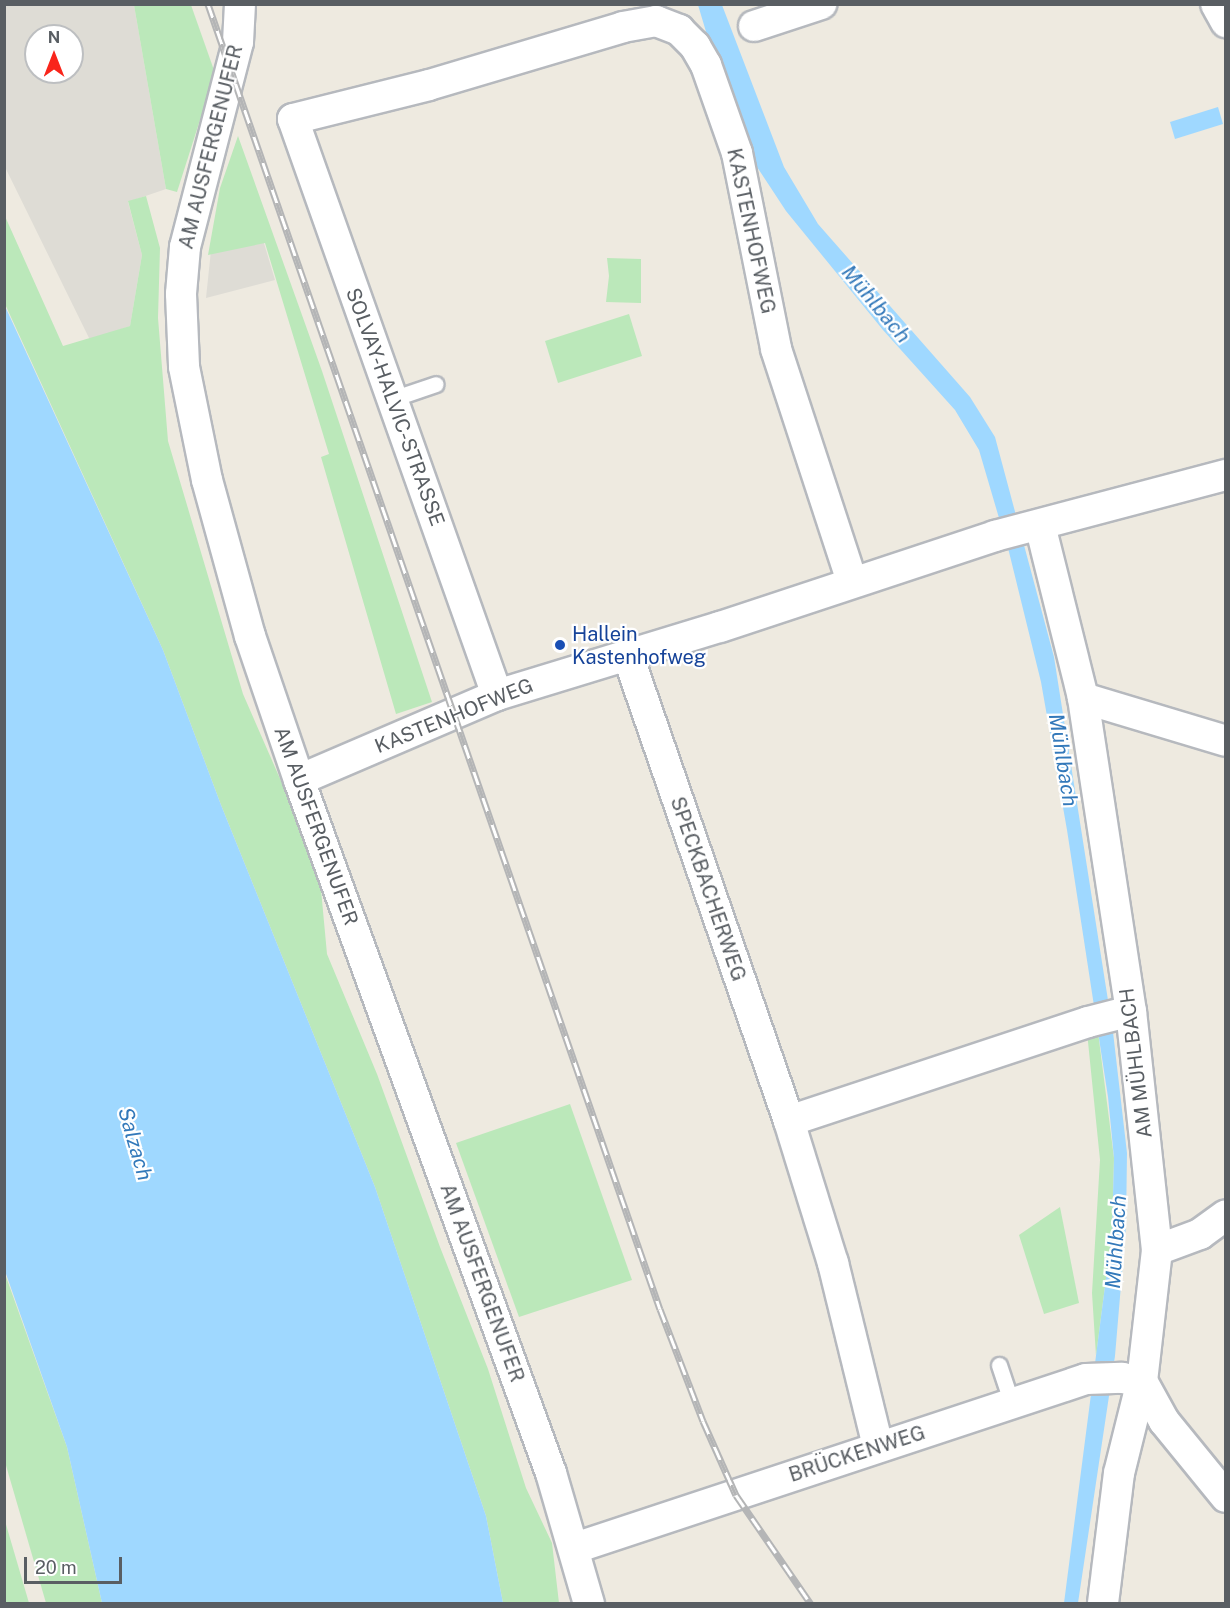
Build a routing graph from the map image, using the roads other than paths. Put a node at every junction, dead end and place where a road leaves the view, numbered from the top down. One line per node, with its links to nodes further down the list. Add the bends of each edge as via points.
1 (822, 4): 5 (street)
2 (1216, 4): 4 (street)
3 (240, 16): 16 (street, AM AUSFERGENUFER, via 185,247 181,294 184,367 207,480 250,636)
4 (1226, 22)
5 (754, 26)
6 (293, 119): 8 (street, SOLVAY-HALVIC-STRASSE); 11 (street, KASTENHOFWEG, via 429,85 623,27 656,21 679,30 695,45 706,66 737,153 776,349)
7 (436, 384): 8 (lane)
8 (392, 399): 13 (street, SOLVAY-HALVIC-STRASSE)
9 (1226, 475): 10 (street, KASTENHOFWEG)
10 (1019, 530): 11 (street, KASTENHOFWEG); 14 (street, AM MÜHLBACH)
11 (852, 582): 12 (street, KASTENHOFWEG)
12 (628, 656): 13 (street, KASTENHOFWEG); 18 (street, SPECKBACHERWEG)
13 (497, 695): 16 (street, KASTENHOFWEG)
14 (1083, 698): 15 (street); 17 (street, AM MÜHLBACH)
15 (1226, 741)
16 (299, 780): 26 (street, AM AUSFERGENUFER)
17 (1112, 1016): 18 (street); 20 (street, AM MÜHLBACH)
18 (789, 1122): 24 (street, SPECKBACHERWEG, via 833,1263)
19 (1226, 1215): 20 (street, via 1200,1234)
20 (1157, 1250): 22 (street, AM MÜHLBACH)
21 (999, 1365): 23 (lane)
22 (1132, 1379): 23 (street, BRÜCKENWEG, via 1086,1379); 25 (street); 28 (street, AM MÜHLBACH)
23 (1012, 1404): 24 (street, BRÜCKENWEG)
24 (878, 1446): 26 (street, BRÜCKENWEG)
25 (1226, 1497)
26 (575, 1548): 27 (street, AM AUSFERGENUFER)
27 (589, 1604)
28 (1103, 1604)

